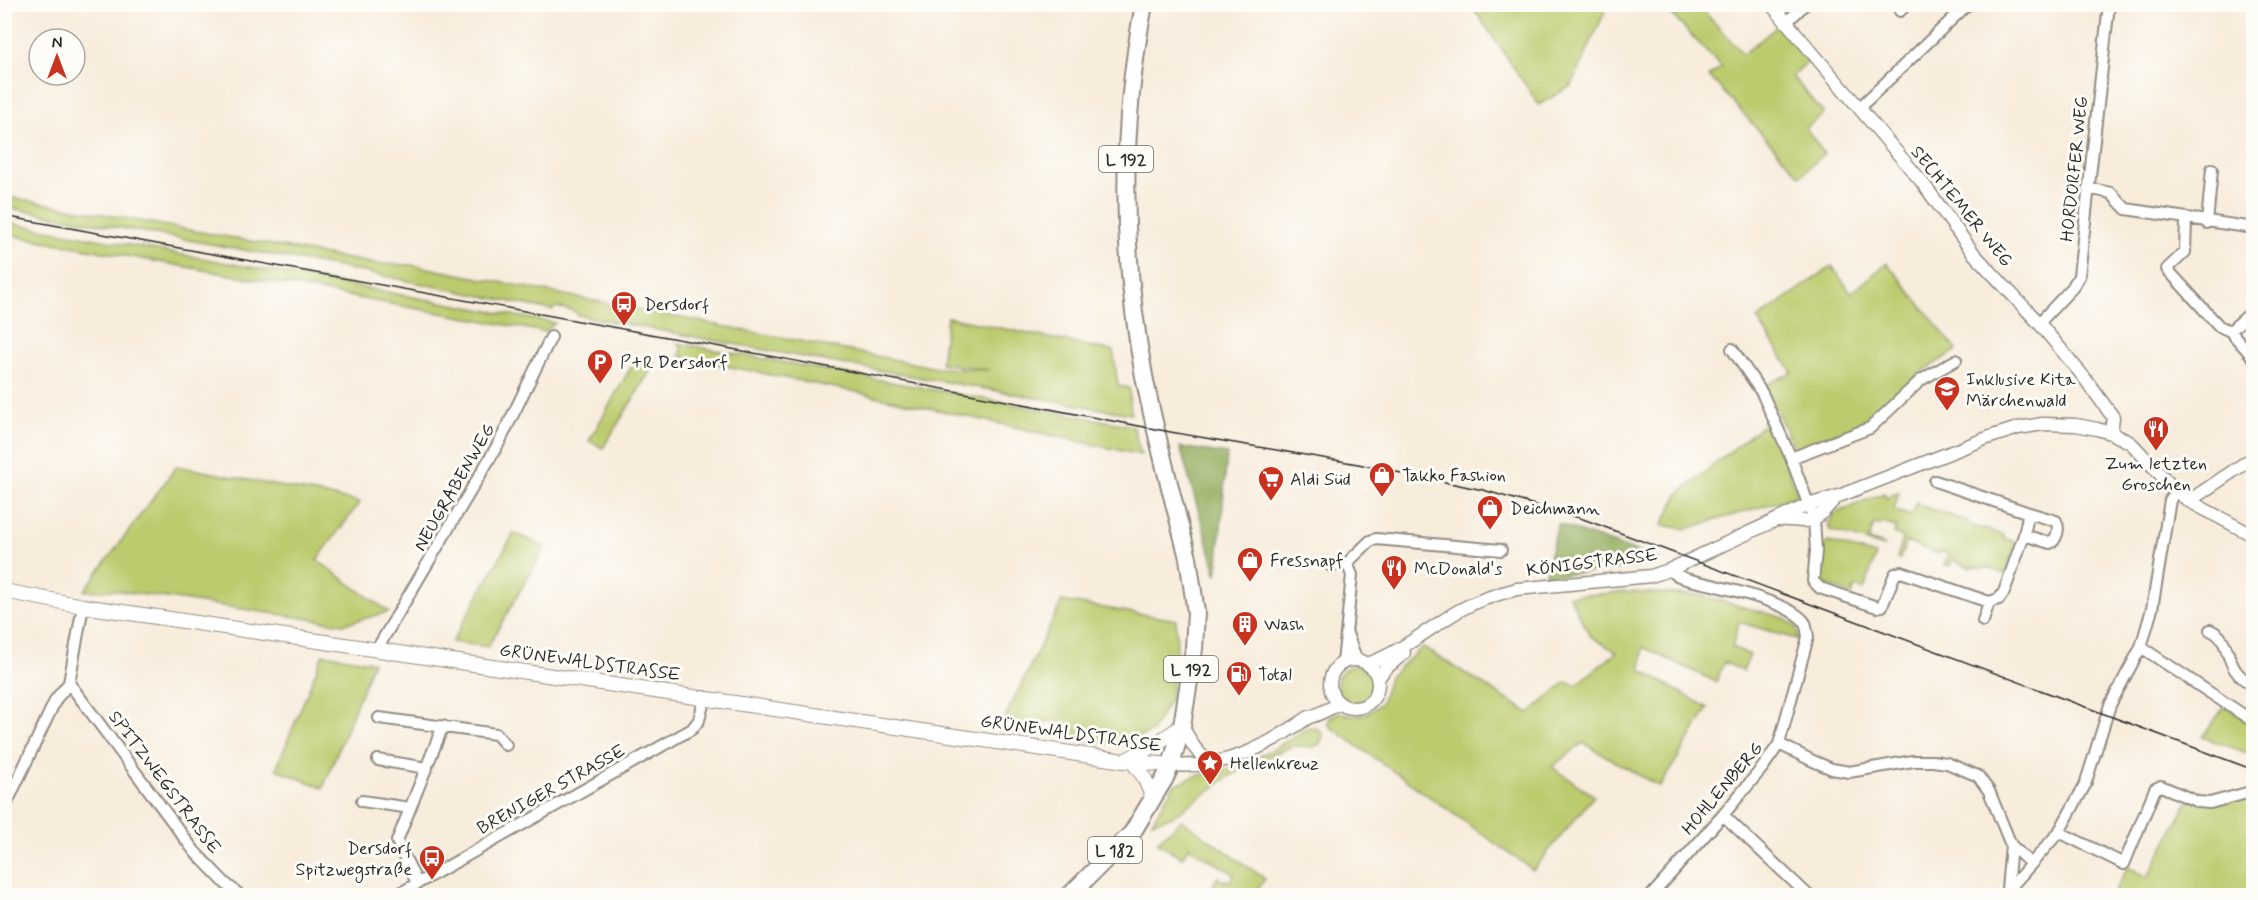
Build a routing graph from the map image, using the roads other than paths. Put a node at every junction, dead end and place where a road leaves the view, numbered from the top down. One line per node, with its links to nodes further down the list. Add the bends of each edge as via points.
1 (1144, 4): 58 (main road, L 192, via 1126,141 1127,246 1145,378 1188,558 1195,604 1194,649)
2 (1771, 4): 6 (street, SECHTEMER WEG)
3 (1805, 4): 6 (street)
4 (1968, 4): 7 (street)
5 (2109, 4): 9 (street, HORDORFER WEG)
6 (1786, 22): 7 (street, SECHTEMER WEG)
7 (1859, 108): 14 (street, SECHTEMER WEG, via 1922,182 1974,254)
8 (2212, 169): 11 (street)
9 (2088, 188): 10 (street, via 2111,193 2126,209); 14 (street, HORDORFER WEG, via 2077,281)
10 (2186, 219): 11 (street); 15 (street, via 2185,252 2167,269 2219,326)
11 (2207, 223): 12 (street)
12 (2253, 228)
13 (2253, 310): 15 (street)
14 (2039, 323): 20 (street, SECHTEMER WEG, via 2113,417)
15 (2230, 331): 18 (street)
16 (551, 337): 45 (street, NEUGRABENWEG, via 500,441)
17 (1732, 349): 22 (street, via 1762,393)
18 (2253, 358)
19 (1956, 360): 22 (street, via 1921,380 1870,428)
20 (2111, 433): 24 (street, KÖNIGSTRASSE, via 2131,443); 25 (street, KÖNIGSTRASSE, via 2056,423 2018,428)
21 (2253, 457): 26 (street)
22 (1791, 458): 27 (street)
23 (1935, 481): 28 (street)
24 (2176, 491): 26 (street, KÖNIGSTRASSE); 44 (street, via 2170,500 2152,609)
25 (1839, 496): 27 (street, KÖNIGSTRASSE); 29 (street, KÖNIGSTRASSE)
26 (2189, 501): 32 (street, KÖNIGSTRASSE)
27 (1808, 505): 29 (street); 30 (street, KÖNIGSTRASSE)
28 (2026, 512): 31 (street); 31 (street, via 2056,522 2058,527 2050,543)
29 (1814, 519): 30 (street, KÖNIGSTRASSE); 38 (street, via 1813,581 1820,588 1877,607 1882,606 1895,574 1901,572)
30 (1774, 521): 36 (street, KÖNIGSTRASSE)
31 (2024, 535): 38 (street, via 2002,596)
32 (2253, 536)
33 (1501, 550): 34 (street, via 1376,539)
34 (1347, 562): 35 (street); 42 (street, via 1352,574)
35 (1331, 566)
36 (1669, 570): 43 (street, KÖNIGSTRASSE, via 1651,576 1497,594 1462,609); 59 (street, HOHLENBERG, via 1680,579 1714,585 1782,607 1806,624 1808,637)
37 (4, 591): 39 (main road, GRÜNEWALDSTRASSE)
38 (1989, 602): 40 (street)
39 (83, 606): 45 (main road, GRÜNEWALDSTRASSE); 49 (street)
40 (1983, 621)
41 (2215, 630): 50 (street, via 2236,675)
42 (1347, 634): 46 (street); 47 (street)
43 (1416, 640): 46 (street, KÖNIGSTRASSE, via 1383,659); 48 (street, KÖNIGSTRASSE)
44 (2140, 647): 56 (street); 72 (street, via 2110,705 2085,785)
45 (377, 649): 52 (main road, GRÜNEWALDSTRASSE)
46 (1362, 662): 47 (street, KÖNIGSTRASSE); 48 (street)
47 (1343, 663): 51 (street, KÖNIGSTRASSE, via 1332,675)
48 (1378, 680): 53 (street, KÖNIGSTRASSE, via 1371,701 1356,708)
49 (69, 683): 70 (street, via 56,699); 77 (street, SPITZWEGSTRASSE, via 195,852)
50 (2253, 686)
51 (1332, 691): 53 (street); 54 (street, KÖNIGSTRASSE)
52 (705, 698): 62 (main road, GRÜNEWALDSTRASSE); 75 (street, BRENIGER STRASSE, via 692,729)
53 (1341, 704): 54 (street, KÖNIGSTRASSE)
54 (1309, 717): 63 (street, KÖNIGSTRASSE, via 1259,749)
55 (379, 718): 57 (street)
56 (2253, 722)
57 (443, 726): 60 (street, via 496,734); 65 (street)
58 (1182, 726): 62 (main road); 63 (street); 64 (main road, L 192)
59 (1779, 744): 71 (street, HOHLENBERG); 73 (street, via 1832,769 1849,772 1913,761 1940,762 1964,769 1978,776 1989,791)
60 (506, 745)
61 (378, 760): 65 (street)
62 (1129, 761): 64 (main road, GRÜNEWALDSTRASSE); 67 (main road, via 1144,777)
63 (1209, 764): 64 (street, KÖNIGSTRASSE)
64 (1171, 765): 67 (main road, L 182)
65 (427, 768): 69 (street)
66 (2253, 791): 72 (street, via 2210,803 2161,786 2156,789 2124,864)
67 (1153, 798): 79 (main road, L 182, via 1132,833)
68 (362, 801): 69 (street)
69 (410, 808): 75 (street, via 397,841)
70 (4, 809)
71 (1723, 815): 80 (street, HOHLENBERG); 81 (street)
72 (2059, 832): 74 (street)
73 (2011, 845): 74 (street); 76 (street)
74 (2031, 864): 76 (street)
75 (417, 883): 78 (street, BRENIGER STRASSE)
76 (2005, 892)
77 (241, 896)
78 (395, 896)
79 (1069, 896)
80 (1651, 896)
81 (1809, 896)

